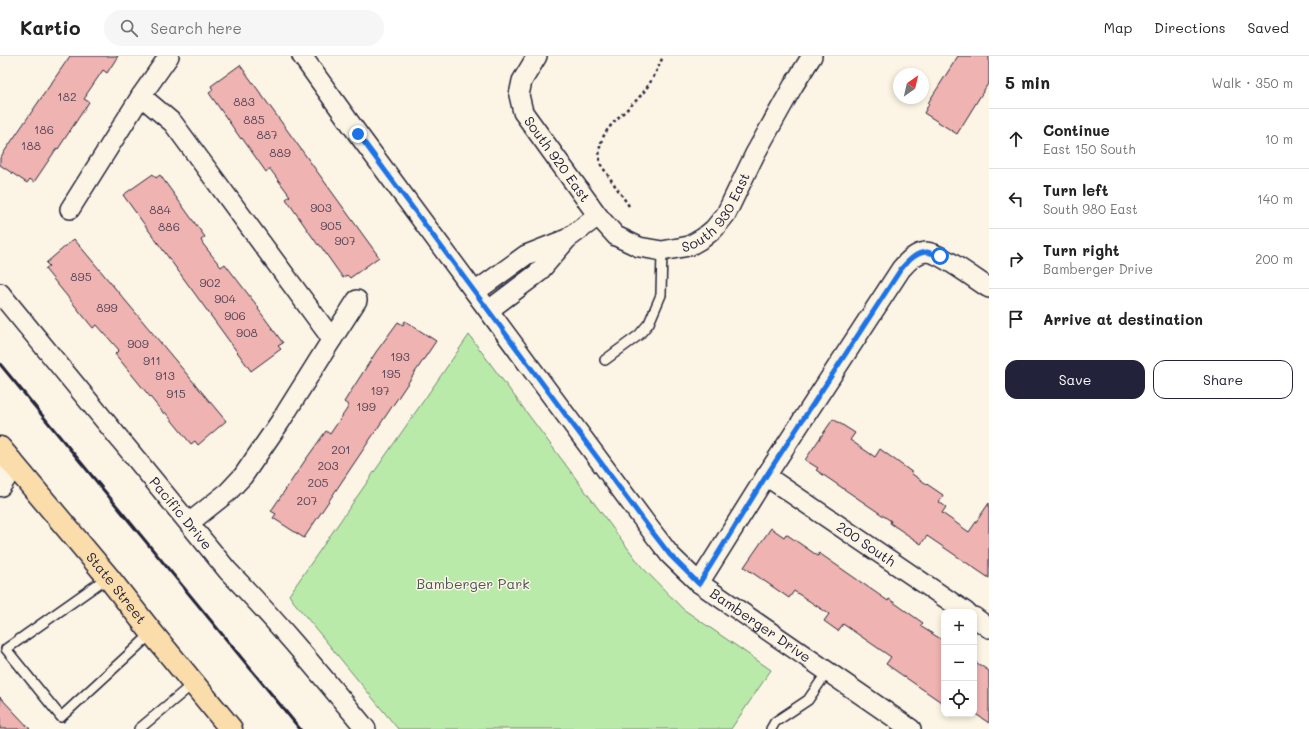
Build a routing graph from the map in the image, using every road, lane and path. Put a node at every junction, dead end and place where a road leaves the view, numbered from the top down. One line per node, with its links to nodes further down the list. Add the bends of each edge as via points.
1 (169, 56): 6 (street)
2 (302, 56): 13 (street, Bamberger Drive)
3 (537, 56): 9 (street, South 920 East, via 522,81 519,95 523,112)
4 (663, 56): 7 (path, via 647,87 608,129 600,143 601,165)
5 (812, 56): 11 (street, South 930 East, via 792,86 726,214 703,238 689,246)
6 (141, 96): 8 (street); 17 (street, via 172,123)
7 (629, 206)
8 (70, 209)
9 (598, 216): 10 (street); 11 (street, South 930 East, via 616,236 639,247)
10 (567, 239): 13 (street, via 526,255); 16 (street, via 538,273)
11 (662, 251): 18 (lane, via 662,295 648,323 639,335)
12 (989, 288): 21 (street, via 940,256 928,252 908,261)
13 (476, 292): 16 (street, Bamberger Drive)
14 (0, 294): 23 (street, Pacific Drive)
15 (357, 300): 17 (street)
16 (489, 310): 25 (street, Bamberger Drive, via 650,529 670,555)
17 (332, 339): 23 (street, via 243,476 228,492)
18 (605, 360)
19 (0, 448): 20 (main road, State Street)
20 (14, 465): 22 (street); 24 (main road, State Street)
21 (766, 476): 25 (street); 26 (street, 200 South)
22 (0, 485)
23 (189, 523): 35 (street, Pacific Drive)
24 (108, 577): 29 (main road, State Street); 30 (lane)
25 (699, 584): 31 (street, Bamberger Drive)
26 (962, 609)
27 (977, 619): 28 (street)
28 (989, 628)
29 (152, 633): 30 (lane, via 61,717); 32 (main road, State Street)
30 (3, 645)
31 (827, 672): 36 (lane, via 808,700 775,722); 37 (street, Bamberger Drive)
32 (194, 683): 33 (lane); 34 (main road, State Street)
33 (144, 727)
34 (231, 729)
35 (366, 729)
36 (770, 729)
37 (911, 729)

